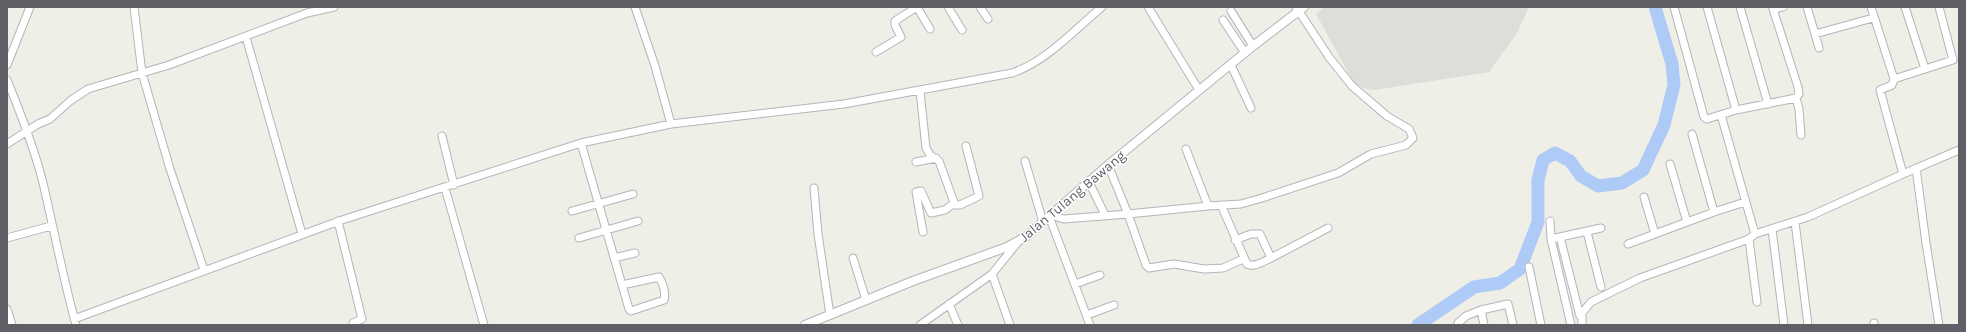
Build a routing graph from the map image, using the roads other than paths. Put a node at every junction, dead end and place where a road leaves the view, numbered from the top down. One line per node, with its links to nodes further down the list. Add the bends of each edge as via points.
1 (30, 7): 32 (street)
2 (134, 7): 35 (street)
3 (334, 7): 27 (street, via 307,13)
4 (635, 7): 45 (street, via 655,66)
5 (917, 7): 24 (street); 30 (street, via 895,21 901,37)
6 (948, 7): 25 (street)
7 (980, 7): 22 (street)
8 (1102, 7): 39 (street, via 1062,42 1025,68)
9 (1148, 7): 38 (street)
10 (1674, 7): 44 (street, via 1704,117 1707,119)
11 (1708, 7): 43 (street)
12 (1740, 7): 41 (street)
13 (1783, 7): 19 (street)
14 (1807, 7): 26 (street)
15 (1870, 7): 21 (street)
16 (1905, 7): 34 (street)
17 (1940, 7): 34 (street, via 1954,58 1952,62)
18 (1299, 8): 28 (street, Jalan Tulang Bawang); 71 (street, via 1329,57 1352,86 1387,116 1408,129 1413,138 1406,145 1371,154 1338,173 1241,204)
19 (1773, 8): 40 (street, via 1799,90)
20 (1230, 11): 28 (street)
21 (1873, 18): 26 (street); 36 (street)
22 (988, 19)
23 (1222, 20): 31 (street)
24 (930, 29)
25 (962, 30)
26 (1815, 34): 29 (street)
27 (246, 37): 35 (street); 92 (street)
28 (1253, 46): 31 (street, Jalan Tulang Bawang)
29 (1819, 48)
30 (876, 52)
31 (1245, 53): 33 (street, Jalan Tulang Bawang)
32 (7, 65)
33 (1231, 65): 38 (street, Jalan Tulang Bawang); 42 (street)
34 (1925, 69): 36 (street)
35 (142, 72): 46 (street, via 88,89 50,119); 109 (street, via 170,169)
36 (1894, 79): 61 (street, via 1892,85 1880,90)
37 (7, 80): 46 (street)
38 (1199, 90): 59 (street, Jalan Tulang Bawang)
39 (920, 91): 45 (street, via 831,106); 55 (street, via 926,148 930,155)
40 (1796, 98): 41 (street); 48 (street)
41 (1768, 104): 43 (street)
42 (1252, 108)
43 (1736, 110): 44 (street)
44 (1721, 115): 68 (street)
45 (670, 124): 50 (street)
46 (28, 132): 51 (street); 85 (street, via 43,184)
47 (1692, 134): 74 (street)
48 (1801, 135)
49 (442, 136): 63 (street)
50 (581, 143): 63 (street); 69 (street)
51 (7, 144)
52 (966, 146): 70 (street, via 978,196 960,205)
53 (1186, 149): 72 (street)
54 (1959, 150): 60 (street)
55 (936, 158): 57 (street); 70 (street)
56 (1025, 161): 79 (street)
57 (916, 162)
58 (1670, 164): 83 (street)
59 (1108, 165): 62 (street, Jalan Tulang Bawang); 76 (street)
60 (1916, 168): 61 (street); 142 (street)
61 (1903, 174): 84 (street)
62 (1089, 182): 77 (street); 79 (street, Jalan Tulang Bawang)
63 (454, 185): 64 (street)
64 (445, 188): 80 (street); 129 (street)
65 (814, 188): 123 (street)
66 (633, 194): 69 (street)
67 (1644, 197): 93 (street)
68 (1745, 202): 74 (street); 94 (street)
69 (598, 203): 73 (street); 89 (street)
70 (953, 204): 75 (street, via 945,210)
71 (1221, 205): 72 (street); 100 (street)
72 (1208, 206): 76 (street)
73 (572, 210)
74 (1714, 212): 83 (street)
75 (931, 213): 78 (street); 78 (street, via 922,191 916,192)
76 (1128, 214): 77 (street); 107 (street, via 1149,268 1174,264 1204,269 1223,268)
77 (1105, 215): 79 (street, via 1059,219)
78 (921, 217): 90 (street)
79 (1049, 217): 101 (street, Jalan Tulang Bawang); 112 (street)
80 (338, 221): 92 (street); 128 (street, via 362,319)
81 (638, 221): 89 (street)
82 (1550, 221): 98 (street)
83 (1686, 222): 93 (street)
84 (1795, 222): 88 (street); 141 (street)
85 (51, 226): 96 (street); 125 (street)
86 (1328, 228): 106 (street)
87 (1601, 228): 91 (street)
88 (1772, 229): 94 (street); 140 (street)
89 (606, 230): 97 (street); 104 (street)
90 (923, 232)
91 (1587, 232): 95 (street); 114 (street)
92 (302, 234): 109 (street)
93 (1655, 234): 102 (street)
94 (1755, 234): 99 (street)
95 (1560, 237): 98 (street); 126 (street)
96 (7, 238)
97 (579, 238)
98 (1551, 239): 139 (street)
99 (1748, 239): 116 (street); 126 (street, via 1640,278 1591,302 1582,313)
100 (1235, 240): 106 (street, via 1250,234 1260,234); 107 (street)
101 (1018, 242): 110 (street); 115 (street, Jalan Tulang Bawang)
102 (1628, 244)
103 (635, 253): 104 (street)
104 (614, 258): 113 (street)
105 (853, 258): 115 (street)
106 (1271, 258): 107 (street, via 1250,266)
107 (1243, 259)
108 (1529, 267): 138 (street)
109 (204, 270): 125 (street)
110 (992, 274): 117 (street); 133 (street)
111 (1100, 275): 112 (street)
112 (1075, 284): 124 (street)
113 (622, 285): 121 (street); 121 (street, via 654,277 659,277 662,281 665,295 663,301)
114 (1601, 287)
115 (866, 300): 123 (street, Jalan Tulang Bawang)
116 (1756, 302)
117 (949, 304): 131 (street); 132 (street)
118 (1114, 305): 124 (street)
119 (7, 309): 127 (street)
120 (1481, 310): 135 (street, via 1466,316); 136 (street); 137 (street, via 1508,304)
121 (631, 311): 122 (street)
122 (621, 312)
123 (830, 315): 130 (street, Jalan Tulang Bawang)
124 (1086, 315): 134 (street)
125 (75, 322)
126 (1582, 322)
127 (12, 325)
128 (353, 325)
129 (484, 325)
130 (805, 325)
131 (920, 325)
132 (958, 325)
133 (1010, 325)
134 (1090, 325)
135 (1458, 325)
136 (1484, 325)
137 (1513, 325)
138 (1541, 325)
139 (1571, 325)
140 (1784, 325)
141 (1808, 325)
142 (1939, 325)

